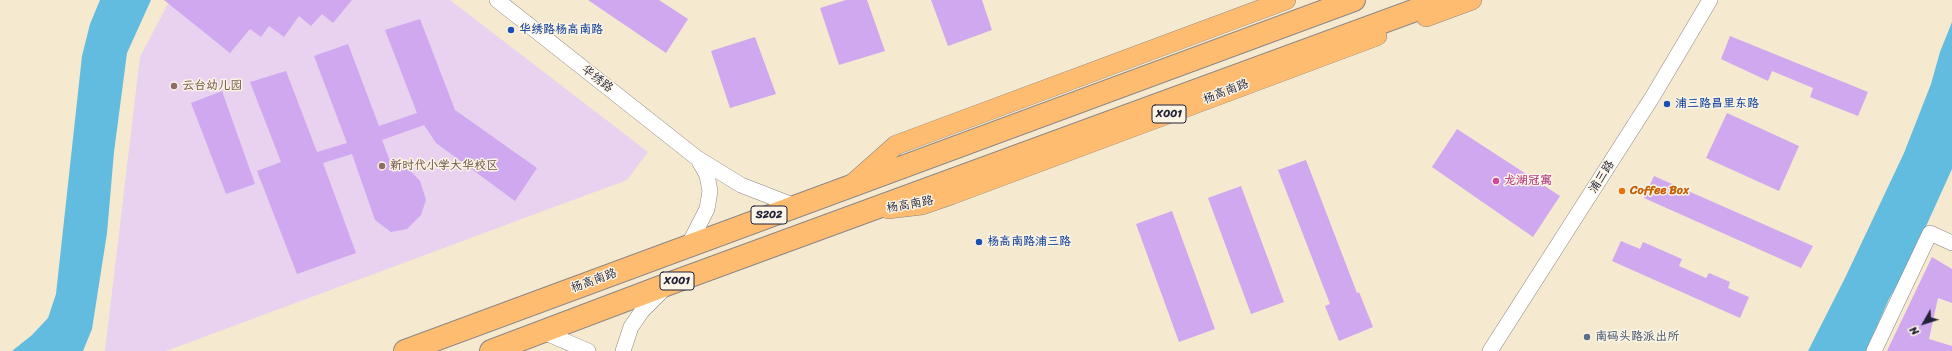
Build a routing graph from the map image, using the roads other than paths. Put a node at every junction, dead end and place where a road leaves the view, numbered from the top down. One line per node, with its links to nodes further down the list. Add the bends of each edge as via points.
1 (497, 0): 7 (street, 华绣路)
2 (1286, 0): 8 (main road, 杨高南路, via 896,145)
3 (1354, 0): 8 (highway, 杨高南路)
4 (1443, 0): 10 (highway, 杨高南路 / X001)
5 (1472, 0): 10 (main road, 杨高南路 / X001, via 951,196 922,205)
6 (1710, 0): 19 (street, 浦三路, via 1654,96)
7 (697, 158): 9 (street, 华绣路, via 741,185); 12 (street, 华绣路, via 707,175 710,191 707,209)
8 (850, 185): 9 (highway, 杨高南路 / S202)
9 (795, 206): 12 (highway, 杨高南路 / S202)
10 (863, 212): 13 (highway, 杨高南路 / X001)
11 (1952, 244): 20 (street, via 1930,233)
12 (688, 246): 15 (highway, 杨高南路 / X001)
13 (671, 283): 14 (highway, 杨高南路 / X001); 18 (street, via 642,311 631,327)
14 (541, 331): 16 (highway, 杨高南路 / X001); 17 (street)
15 (405, 351)
16 (491, 351)
17 (588, 351)
18 (623, 351)
19 (1490, 351)
20 (1874, 351)

